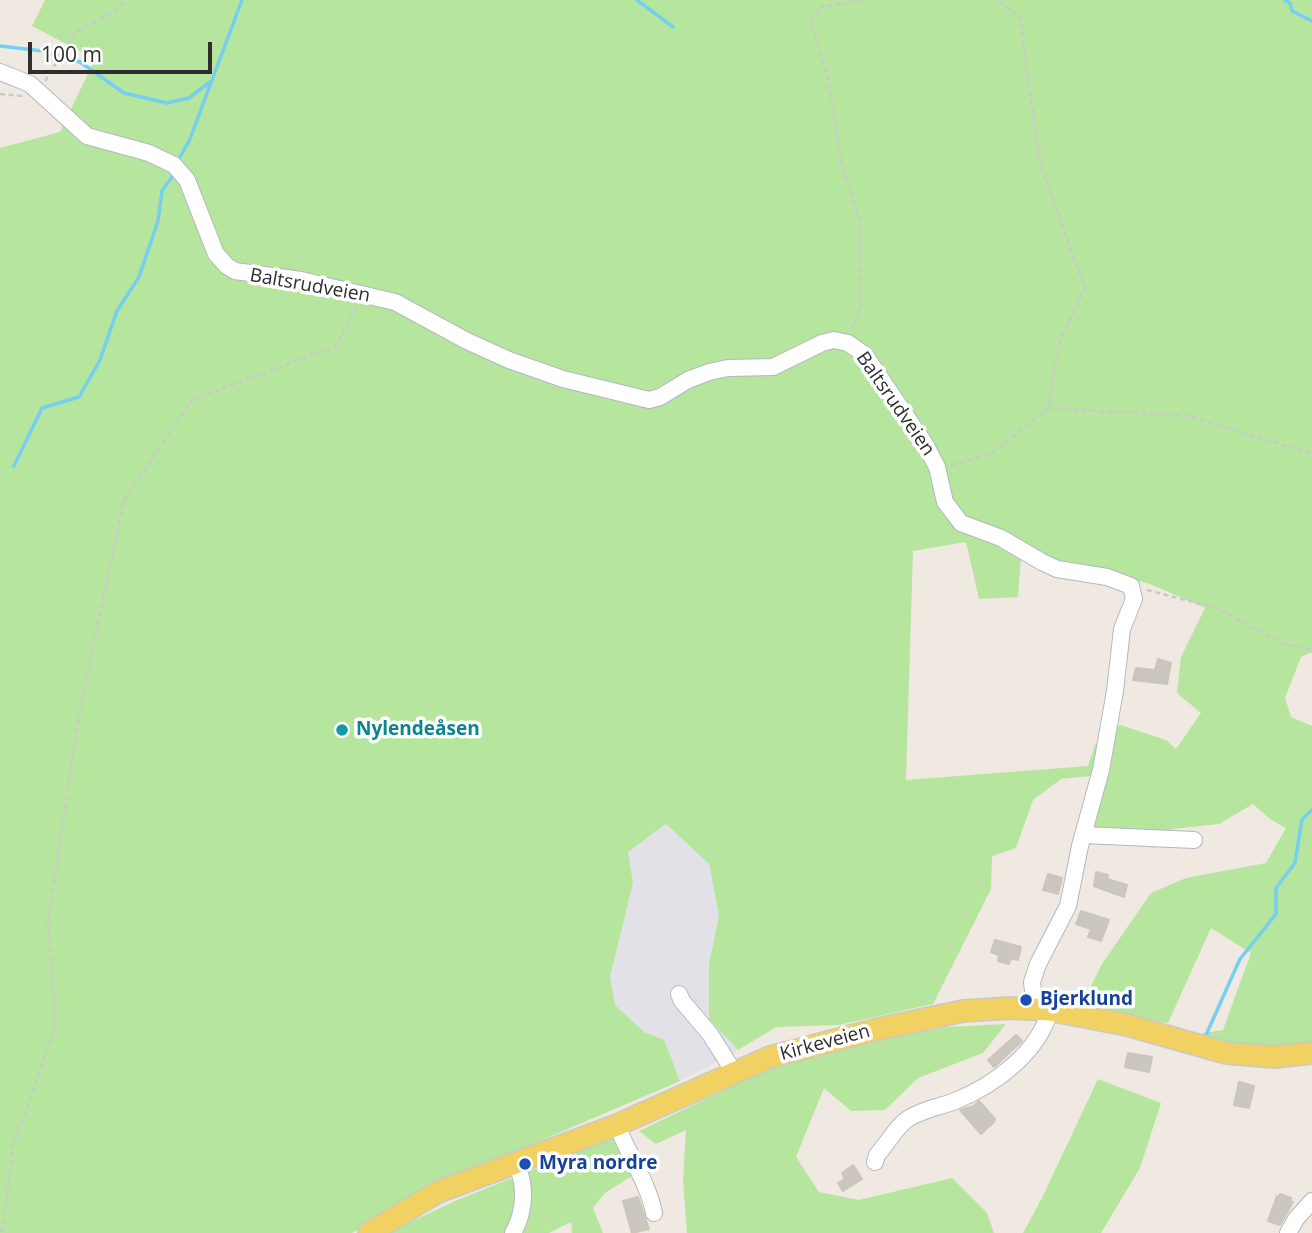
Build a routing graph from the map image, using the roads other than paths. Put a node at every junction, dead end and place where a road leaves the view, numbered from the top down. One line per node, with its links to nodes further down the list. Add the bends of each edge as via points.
1 (0, 72): 2 (lane, Baltsrudveien, via 30,84 87,136 149,153 179,170 216,254 231,269 395,302 481,348 542,372 649,400 709,372 773,367 834,340 860,350 925,444 937,467 945,502 961,523 1001,538 1057,569 1131,586 1134,599 1122,629 1101,770)
2 (1084, 835): 3 (lane); 5 (lane, via 1068,906 1032,982)
3 (1194, 840)
4 (679, 994): 7 (lane)
5 (1042, 1009): 6 (main road, Kirkeveien, via 1116,1023 1226,1054 1274,1057); 7 (main road, Kirkeveien, via 985,1009 926,1019 795,1049); 10 (lane, via 1041,1035 1026,1053 966,1097 906,1120)
6 (1312, 1053)
7 (734, 1072): 8 (main road, Kirkeveien)
8 (617, 1125): 9 (main road, Kirkeveien); 12 (lane)
9 (515, 1162): 13 (main road, Kirkeveien, via 438,1192); 14 (lane, via 524,1197)
10 (874, 1162)
11 (1312, 1201): 15 (lane)
12 (654, 1213)
13 (369, 1233)
14 (513, 1233)
15 (1288, 1233)

